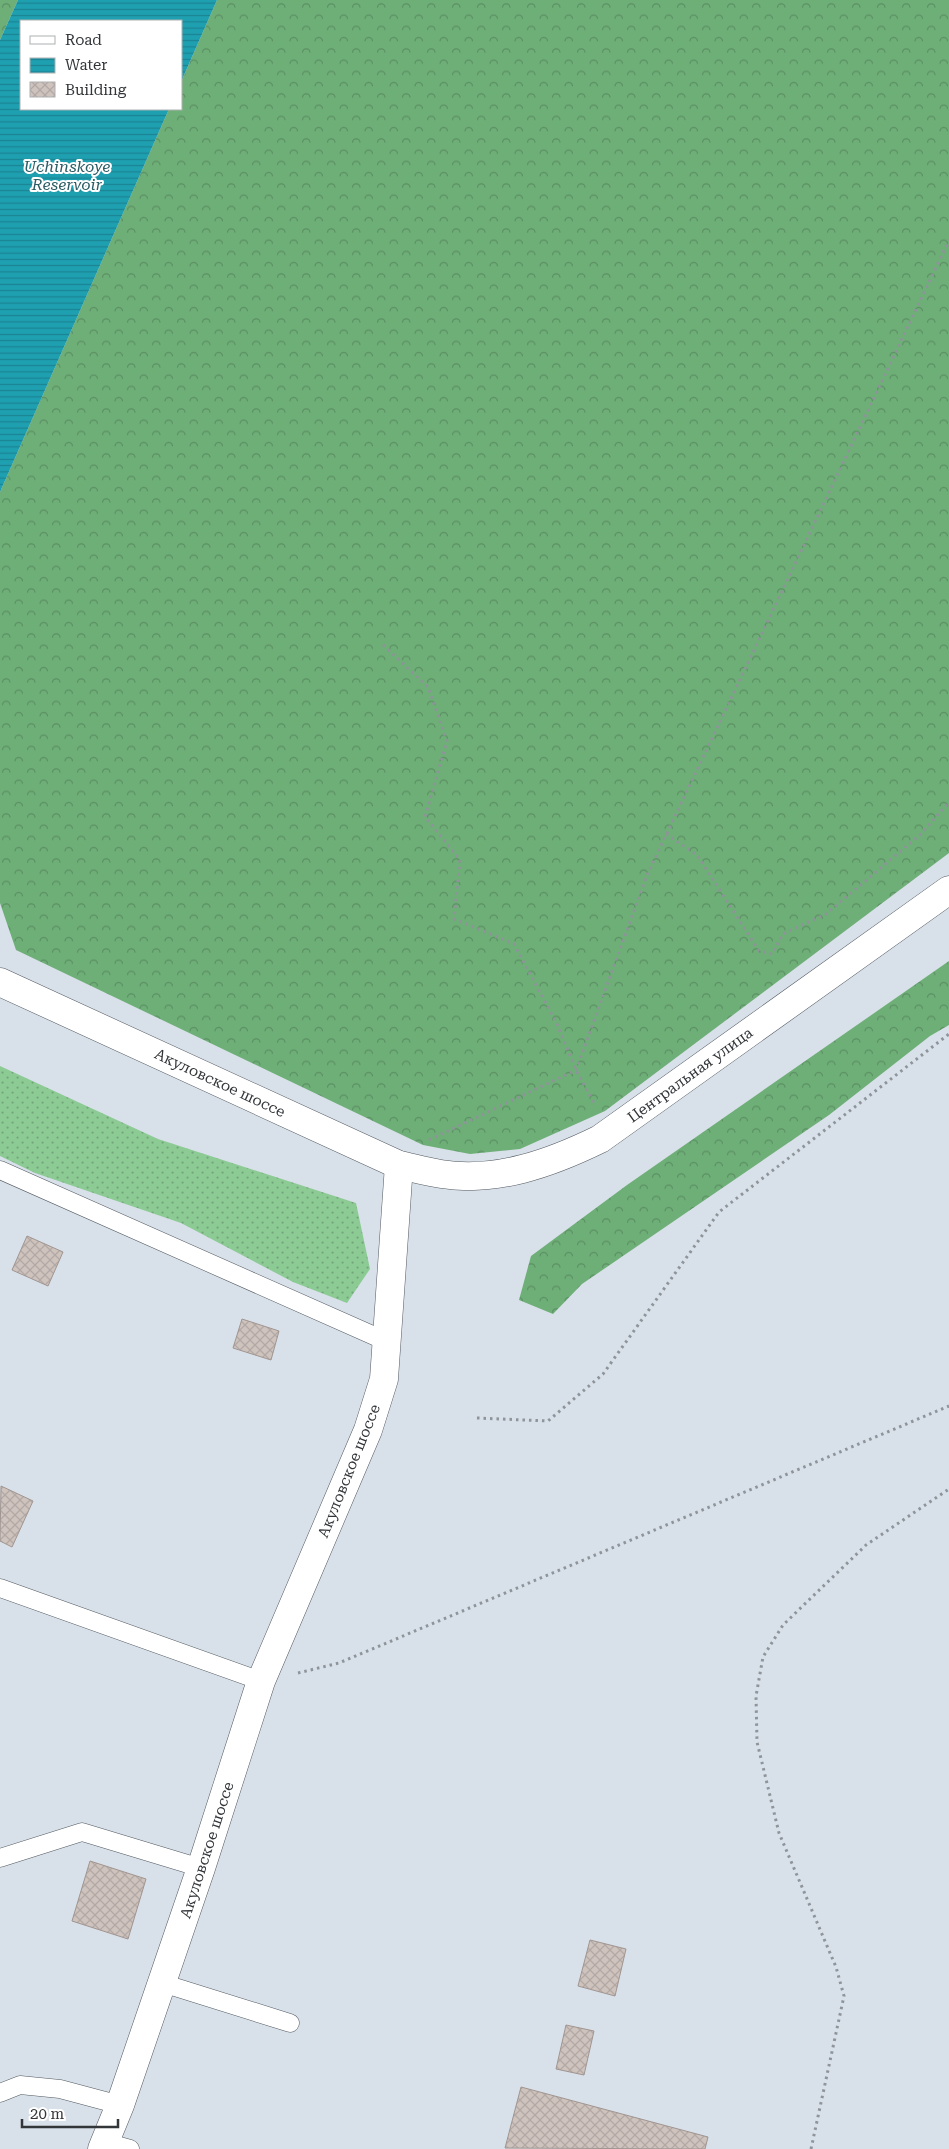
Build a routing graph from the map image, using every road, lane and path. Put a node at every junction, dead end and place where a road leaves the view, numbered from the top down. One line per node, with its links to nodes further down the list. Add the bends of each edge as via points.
1 (949, 240): 4 (path)
2 (383, 645): 8 (path, via 428,687 447,740 425,817 460,860 454,919 514,944 557,1024)
3 (949, 802): 4 (path, via 921,834 826,914 783,934 772,954 759,951 697,855)
4 (666, 834): 8 (path, via 647,875)
5 (949, 890): 11 (street, Центральная улица, via 600,1139 562,1158 516,1171 484,1175 442,1175)
6 (0, 982): 11 (street, Акуловское шоссе)
7 (949, 1034): 15 (path, via 719,1212 603,1374 548,1421)
8 (576, 1070): 9 (path); 10 (path)
9 (598, 1112)
10 (426, 1142)
11 (399, 1165): 13 (street, Акуловское шоссе)
12 (0, 1170): 13 (lane)
13 (388, 1342): 18 (street, Акуловское шоссе, via 384,1379 368,1430)
14 (949, 1406): 18 (path, via 338,1663)
15 (477, 1418)
16 (949, 1489): 26 (path, via 866,1545 783,1625 763,1657 756,1696 757,1742 777,1824 836,1967 844,1996)
17 (0, 1588): 18 (lane)
18 (261, 1681): 20 (street, Акуловское шоссе)
19 (0, 1858): 20 (lane, via 82,1832)
20 (201, 1868): 21 (street, Акуловское шоссе)
21 (162, 1983): 22 (lane); 24 (street, Акуловское шоссе)
22 (290, 2023)
23 (0, 2093): 24 (lane, via 20,2085 60,2089)
24 (120, 2104): 25 (street, Акуловское шоссе)
25 (112, 2147)
26 (811, 2149)

